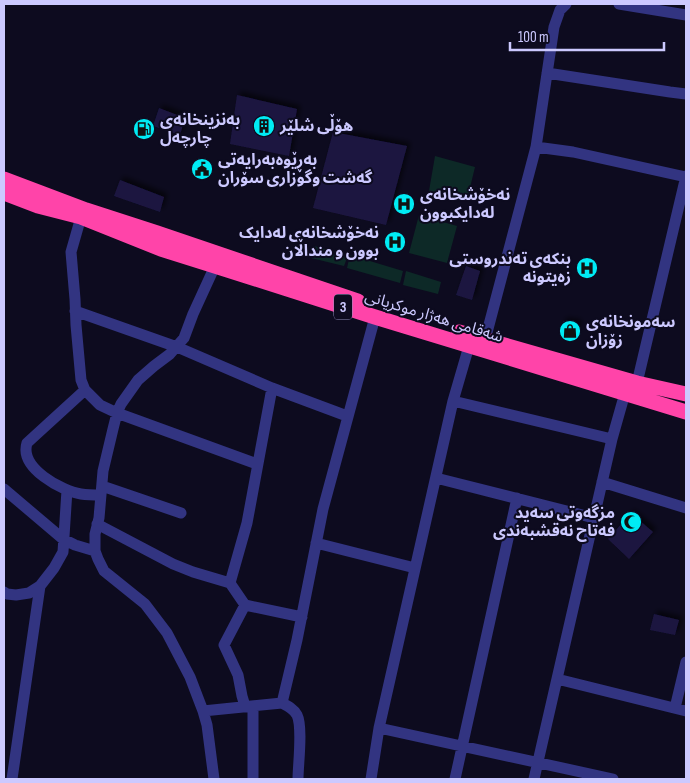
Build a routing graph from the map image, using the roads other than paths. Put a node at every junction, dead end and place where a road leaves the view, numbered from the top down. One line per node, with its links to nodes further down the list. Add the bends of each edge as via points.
1 (566, 4): 4 (street, via 560,10 554,27)
2 (619, 4): 3 (street)
3 (686, 15)
4 (547, 73): 5 (street); 6 (street)
5 (686, 94)
6 (536, 147): 7 (street); 14 (street)
7 (686, 176): 17 (street)
8 (4, 179): 14 (highway, شەقامی ھەژار موکریانی / 3, via 392,314)
9 (4, 193): 10 (highway, شەقامی ھەژار موکریانی / 3)
10 (81, 217): 11 (highway, شەقامی ھەژار موکریانی / 3); 12 (street, via 70,252)
11 (215, 266): 13 (highway, شەقامی ھەژار موکریانی / 3); 16 (street)
12 (75, 311): 16 (street); 19 (street, via 81,380)
13 (375, 317): 15 (highway, شەقامی ھەژار موکریانی / 3); 25 (street)
14 (485, 340): 17 (highway, شەقامی ھەژار موکریانی / 3)
15 (469, 346): 20 (highway, شەقامی ھەژار موکریانی / 3); 22 (street)
16 (177, 348): 18 (street); 24 (street, via 138,380)
17 (637, 383): 21 (highway, شەقامی ھەژار موکریانی / 3)
18 (272, 388): 25 (street); 27 (street)
19 (85, 390): 24 (street, via 100,405); 31 (street, via 26,448 31,464 48,481)
20 (625, 393): 23 (highway, شەقامی ھەژار موکریانی / 3); 26 (street)
21 (686, 394)
22 (453, 401): 26 (street); 28 (street)
23 (686, 412)
24 (117, 413): 27 (street); 32 (street)
25 (347, 416): 39 (street)
26 (612, 439): 29 (street)
27 (258, 464): 42 (street, via 247,523)
28 (436, 478): 33 (street); 41 (street)
29 (602, 482): 34 (street); 36 (street)
30 (4, 490): 38 (street)
31 (67, 490): 32 (street, via 81,494); 38 (street)
32 (102, 491): 35 (street); 37 (street)
33 (516, 498): 36 (street); 55 (street)
34 (686, 508)
35 (181, 513)
36 (594, 518): 48 (street)
37 (97, 524): 40 (street); 42 (street, via 173,564)
38 (64, 539): 40 (street); 43 (street, via 63,552)
39 (316, 543): 41 (street); 46 (street)
40 (95, 550): 52 (street, via 104,571 145,604 167,632)
41 (415, 568): 54 (street)
42 (230, 583): 45 (street)
43 (40, 586): 44 (street, via 29,593 16,595); 57 (street)
44 (4, 592)
45 (245, 605): 46 (street); 50 (street, via 224,645 238,675 242,696)
46 (302, 617): 49 (street)
47 (686, 662): 51 (street)
48 (557, 679): 51 (street); 56 (street)
49 (282, 703): 50 (street); 60 (street, via 291,707 298,716)
50 (249, 706): 52 (street); 59 (street)
51 (675, 708): 53 (street)
52 (204, 711): 58 (street)
53 (686, 711)
54 (379, 728): 55 (street); 61 (street)
55 (462, 746): 56 (street); 62 (street)
56 (538, 762): 63 (street); 64 (street)
57 (12, 779)
58 (214, 779)
59 (253, 779)
60 (298, 779)
61 (371, 779)
62 (455, 779)
63 (534, 779)
64 (613, 779)

